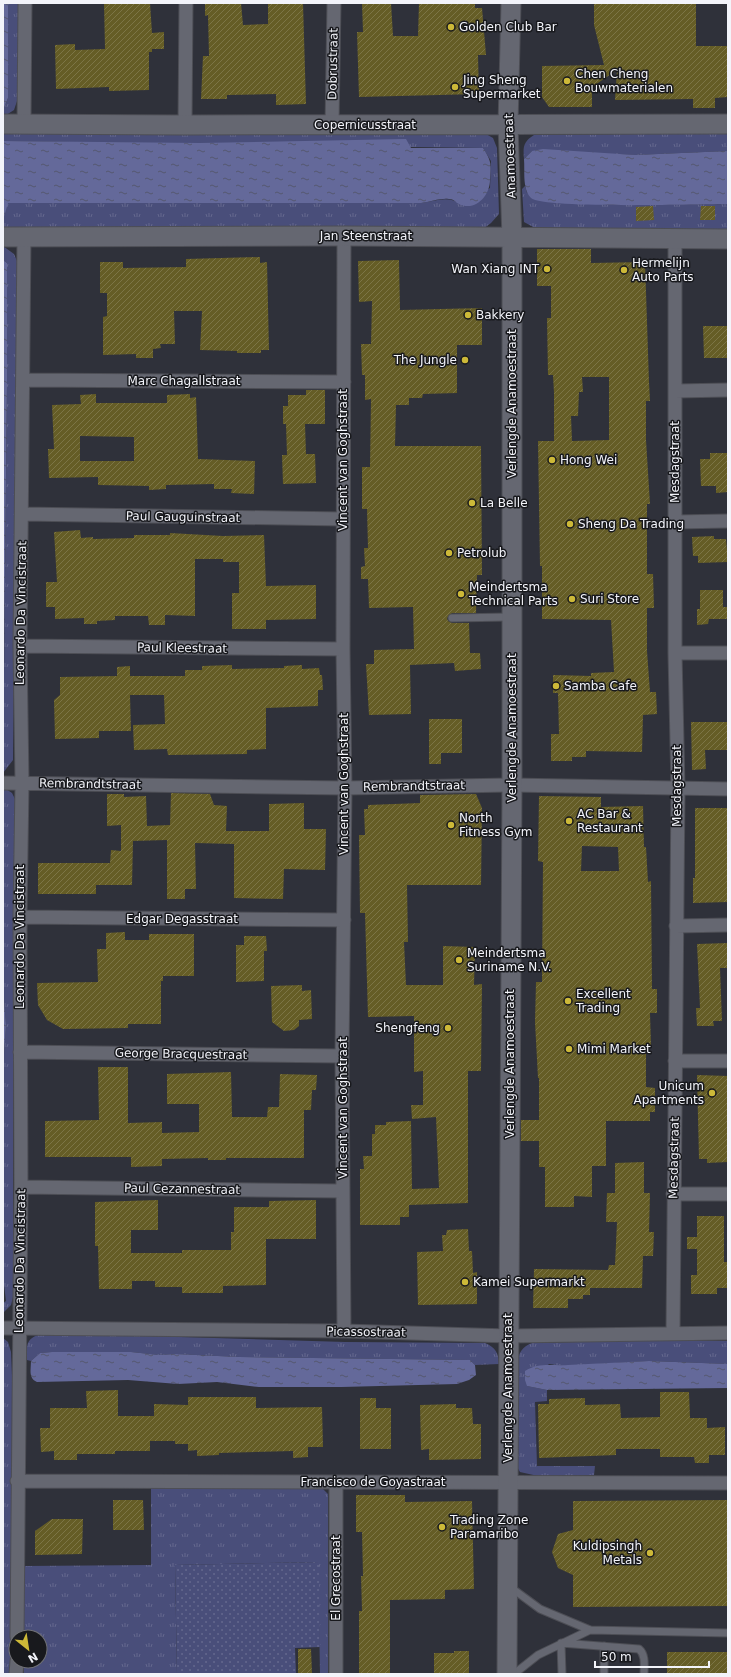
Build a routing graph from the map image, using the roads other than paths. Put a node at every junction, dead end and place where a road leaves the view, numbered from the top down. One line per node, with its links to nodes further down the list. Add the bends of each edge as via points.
1 (25, 3): 5 (street)
2 (186, 3): 10 (street)
3 (334, 3): 9 (street, Dobrustraat)
4 (512, 3): 7 (street, Anamoestraat)
5 (24, 123): 6 (street, Copernicusstraat); 10 (street, Copernicusstraat)
6 (3, 124)
7 (508, 124): 8 (street, Copernicusstraat); 9 (street, Copernicusstraat); 14 (street, Anamoestraat)
8 (728, 124)
9 (332, 125): 10 (street, Copernicusstraat)
10 (185, 126)
11 (344, 236): 13 (street, Jan Steenstraat); 14 (street, Jan Steenstraat); 18 (street, Vincent van Goghstraat)
12 (3, 237): 13 (street, Jan Steenstraat)
13 (24, 237): 17 (street, Leonardo Da Vincistraat)
14 (512, 238): 15 (street, Jan Steenstraat); 25 (street, Verlengde Anamoestraat)
15 (674, 239): 16 (street, Jan Steenstraat); 20 (street, Mesdagstraat)
16 (728, 239)
17 (24, 380): 18 (street, Marc Chagallstraat); 21 (street, Leonardo Da Vincistraat)
18 (344, 382): 22 (street, Vincent van Goghstraat)
19 (728, 390): 20 (street)
20 (674, 391): 24 (street, Mesdagstraat)
21 (22, 514): 22 (street, Paul Gauguinstraat); 27 (street, Leonardo Da Vincistraat)
22 (343, 519): 28 (street, Vincent van Goghstraat)
23 (728, 521): 24 (street)
24 (674, 522): 30 (street, Mesdagstraat)
25 (512, 617): 26 (lane); 33 (street, Verlengde Anamoestraat)
26 (452, 618)
27 (20, 646): 28 (street, Paul Kleestraat); 32 (street, Leonardo Da Vincistraat)
28 (343, 649): 34 (street, Vincent van Goghstraat)
29 (728, 652): 30 (street)
30 (675, 653): 35 (street, Mesdagstraat)
31 (3, 783): 32 (street, Rembrandtstraat)
32 (22, 783): 34 (street, Rembrandtstraat); 37 (street, Leonardo Da Vincistraat)
33 (512, 784): 34 (street, Rembrandtstraat); 35 (street, Rembrandtstraat); 54 (street, Verlengde Anamoestraat)
34 (345, 788): 38 (street, Vincent van Goghstraat)
35 (678, 788): 36 (street, Rembrandtstraat); 40 (street, Mesdagstraat)
36 (728, 789)
37 (20, 917): 38 (street, Edgar Degasstraat); 41 (street, Leonardo Da Vincistraat)
38 (344, 920): 42 (street, Vincent van Goghstraat)
39 (728, 925): 40 (street)
40 (676, 926): 43 (street, Mesdagstraat)
41 (20, 1052): 42 (street, George Bracquestraat); 45 (street, Leonardo Da Vincistraat)
42 (342, 1056): 46 (street, Vincent van Goghstraat)
43 (675, 1061): 44 (street); 47 (street, Mesdagstraat)
44 (728, 1061)
45 (21, 1187): 46 (street, Paul Cezannestraat); 50 (street, Leonardo Da Vincistraat)
46 (342, 1191): 51 (street, Vincent van Goghstraat)
47 (673, 1194): 48 (street); 52 (street, Mesdagstraat)
48 (728, 1194)
49 (3, 1328): 50 (street, Picassostraat)
50 (19, 1328): 51 (street, Picassostraat); 55 (street, Leonardo Da Vincistraat)
51 (344, 1331): 54 (street, Picassostraat)
52 (673, 1333): 53 (street, Picassostraat); 54 (street, Picassostraat)
53 (728, 1333)
54 (508, 1336): 57 (street, Verlengde Anamoestraat)
55 (17, 1481): 56 (street, Francisco de Goyastraat); 60 (street, Leonardo Da Vincistraat)
56 (336, 1482): 57 (street, Francisco de Goyastraat); 65 (street, El Grecostraat)
57 (508, 1482): 58 (street, Francisco de Goyastraat); 59 (street, Verlengde Anamoestraat)
58 (728, 1483)
59 (507, 1585): 61 (lane, via 540,1609); 66 (street, Verlengde Anamoestraat)
60 (17, 1629)
61 (590, 1630): 62 (lane); 63 (lane)
62 (728, 1633)
63 (561, 1643): 64 (lane); 67 (lane, via 538,1655); 68 (lane)
64 (604, 1646): 69 (lane); 70 (lane, via 639,1649 644,1657)
65 (336, 1674)
66 (507, 1674)
67 (514, 1674)
68 (562, 1674)
69 (604, 1674)
70 (644, 1674)

